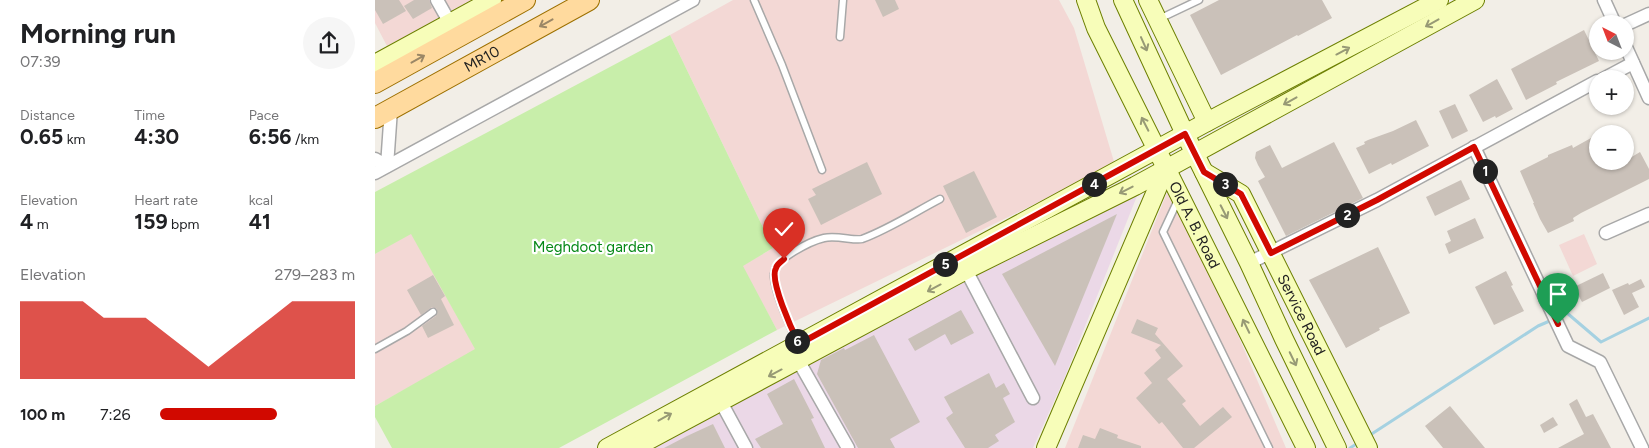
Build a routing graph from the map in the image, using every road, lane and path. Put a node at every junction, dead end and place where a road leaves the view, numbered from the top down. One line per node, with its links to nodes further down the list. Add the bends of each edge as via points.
1 (437, 0): 19 (street)
2 (492, 0): 19 (street)
3 (525, 0): 25 (main road, MR10, one-way to 3)
4 (589, 0): 28 (main road, MR10, one-way to 28)
5 (693, 0): 35 (street)
6 (754, 0): 37 (lane)
7 (843, 0): 20 (lane)
8 (1086, 0): 32 (street, Old A. B. Road, one-way to 8, via 1096,28)
9 (1123, 0): 30 (street, Old A. B. Road, one-way to 30)
10 (1148, 0): 17 (street)
11 (1199, 0): 17 (lane)
12 (1439, 0): 29 (street, one-way to 12)
13 (1475, 0): 33 (street, one-way to 33)
14 (1604, 0): 16 (street)
15 (1649, 14): 18 (street)
16 (1611, 15)
17 (1158, 19): 29 (street)
18 (1634, 21)
19 (449, 23): 21 (street)
20 (840, 37)
21 (377, 58)
22 (1632, 60): 23 (street)
23 (1633, 63): 24 (street); 27 (street)
24 (1620, 70)
25 (375, 83)
26 (1589, 86): 31 (street)
27 (1649, 98)
28 (383, 113): 35 (street)
29 (1207, 122): 30 (street)
30 (1185, 134): 32 (street); 33 (street, Old A. B. Road)
31 (1474, 147): 44 (street); 61 (street, via 1568,346 1600,362)
32 (1158, 149): 36 (street, Old A. B. Road); 49 (street)
33 (1194, 153): 36 (street); 38 (street, Old A. B. Road)
34 (375, 160): 35 (street)
35 (387, 166): 39 (street)
36 (1166, 168): 40 (street, Old A. B. Road); 46 (street, one-way to 46); 58 (street)
37 (822, 170)
38 (1204, 172): 44 (street, Service Road, via 1241,194); 45 (street, Old A. B. Road, one-way to 45)
39 (375, 173)
40 (1180, 195): 59 (lane, via 1163,232); 60 (street, Old A. B. Road, one-way to 40)
41 (940, 199): 49 (lane, via 860,240 825,238 800,248 776,266 775,281)
42 (1649, 214): 43 (street)
43 (1606, 233)
44 (1271, 253): 45 (street); 52 (street, Service Road)
45 (1249, 263): 53 (street, Old A. B. Road, one-way to 53)
46 (966, 270): 49 (street, one-way to 49); 50 (street)
47 (433, 312): 48 (lane)
48 (375, 349)
49 (798, 352): 51 (street, one-way to 51); 55 (street, one-way to 49); 57 (street)
50 (1033, 398)
51 (721, 402): 55 (street); 56 (street)
52 (1353, 417): 53 (street); 54 (street, Service Road)
53 (1332, 438)
54 (1367, 445)
55 (620, 446)
56 (746, 448)
57 (848, 448)
58 (1046, 448)
59 (1269, 448)
60 (1306, 448)
61 (1642, 448)

